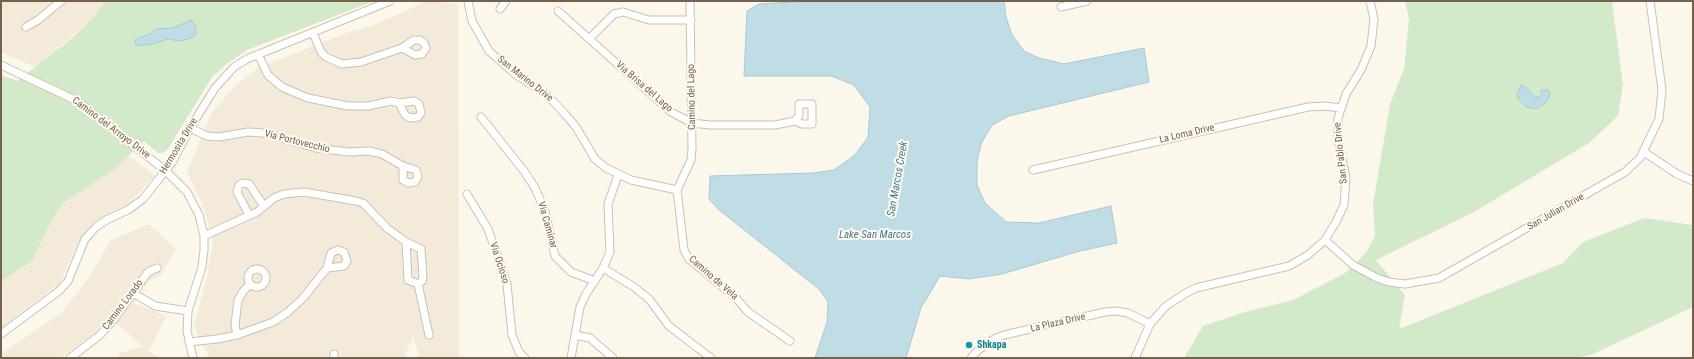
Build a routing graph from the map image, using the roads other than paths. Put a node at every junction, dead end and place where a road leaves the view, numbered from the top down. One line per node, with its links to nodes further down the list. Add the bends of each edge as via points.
1 (61, 1): 13 (street, via 48,13)
2 (390, 1): 14 (street, Hermosita Drive)
3 (468, 1): 29 (street, San Marino Drive, via 472,21 489,51 515,74 547,95 576,127 596,159)
4 (506, 1): 10 (street)
5 (690, 1): 12 (street, Camino del Lago)
6 (1087, 1): 9 (street)
7 (1370, 1): 20 (street, San Pablo Drive, via 1374,19 1371,46)
8 (1650, 1): 25 (street, San Julian Drive, via 1662,90 1659,119)
9 (1061, 7)
10 (500, 9)
11 (558, 11): 15 (street, Via Brisa del Lago)
12 (691, 20): 15 (street, via 649,20 623,12 614,14); 23 (street, Camino del Lago)
13 (26, 26)
14 (313, 33): 16 (street, via 317,46 326,57 342,64 361,62); 17 (street, Hermosita Drive)
15 (589, 39): 23 (street, Via Brisa del Lago, via 671,112)
16 (402, 48)
17 (258, 54): 19 (street, via 268,75 282,87 308,98 348,106 368,106 391,101); 24 (street, Hermosita Drive, via 226,75)
18 (1, 65): 28 (street, Camino del Arroyo Drive, via 77,101)
19 (399, 103)
20 (1341, 108): 27 (street, La Loma Drive, via 1308,107); 36 (street, San Pablo Drive, via 1338,118 1338,140 1346,178 1344,205)
21 (480, 117): 41 (street, Via Caminar, via 535,188 545,211 555,256 570,272)
22 (795, 121): 23 (street, Via Brisa del Lago, via 776,125)
23 (692, 123): 31 (street, Camino del Lago, via 691,160)
24 (190, 128): 26 (street, Via Portovecchio, via 207,136 263,133 316,148 369,151 382,154); 28 (street, Hermosita Drive)
25 (1644, 152): 30 (street, via 1677,174); 36 (street, San Julian Drive, via 1625,172 1439,278 1405,284 1376,278 1353,264)
26 (403, 166)
27 (1033, 170)
28 (166, 171): 35 (street, Camino del Arroyo Drive, via 194,204); 47 (street, Hermosita Drive, via 143,199 128,210 108,219 85,239 68,281 59,291)
29 (618, 175): 31 (street, San Marino Drive); 40 (street, via 608,204 610,252)
30 (1693, 181)
31 (677, 190): 51 (street, Camino de Vela, via 684,250 689,259 736,298 748,312)
32 (467, 194): 56 (street, Via Ocioso, via 488,229 507,284 512,335 519,352)
33 (264, 206): 34 (street); 34 (street, via 249,184 239,185 237,192); 37 (street, via 284,194 295,192 356,201)
34 (249, 215): 35 (street)
35 (204, 236): 45 (street, Camino del Arroyo Drive, via 202,267)
36 (1325, 240): 46 (street, San Pablo Drive, via 1308,255 1289,266 1196,288 1166,306)
37 (406, 242): 42 (street, via 408,280); 42 (street, via 419,247 422,251 423,277)
38 (156, 268): 44 (street, Camino Lorado, via 148,272)
39 (327, 268): 48 (street, via 288,312 273,322)
40 (603, 268): 41 (street); 59 (street, via 649,299 669,326)
41 (595, 281): 50 (street, via 580,308)
42 (418, 284): 49 (street)
43 (250, 285): 48 (street, via 238,300 235,325)
44 (133, 293): 45 (street, via 155,306); 54 (street, Camino Lorado, via 100,335)
45 (188, 312): 52 (street, Camino del Arroyo Drive)
46 (1150, 324): 53 (street, La Plaza Drive, via 1128,313 1105,312 1004,335 994,339); 60 (street, San Pablo Drive)
47 (1, 334)
48 (237, 335): 52 (street)
49 (428, 335)
50 (575, 335): 57 (street); 58 (street, via 590,338)
51 (790, 341)
52 (189, 342): 55 (street, Camino del Arroyo Drive)
53 (974, 357)
54 (70, 358)
55 (193, 358)
56 (525, 358)
57 (571, 358)
58 (613, 358)
59 (711, 358)
60 (1135, 358)

